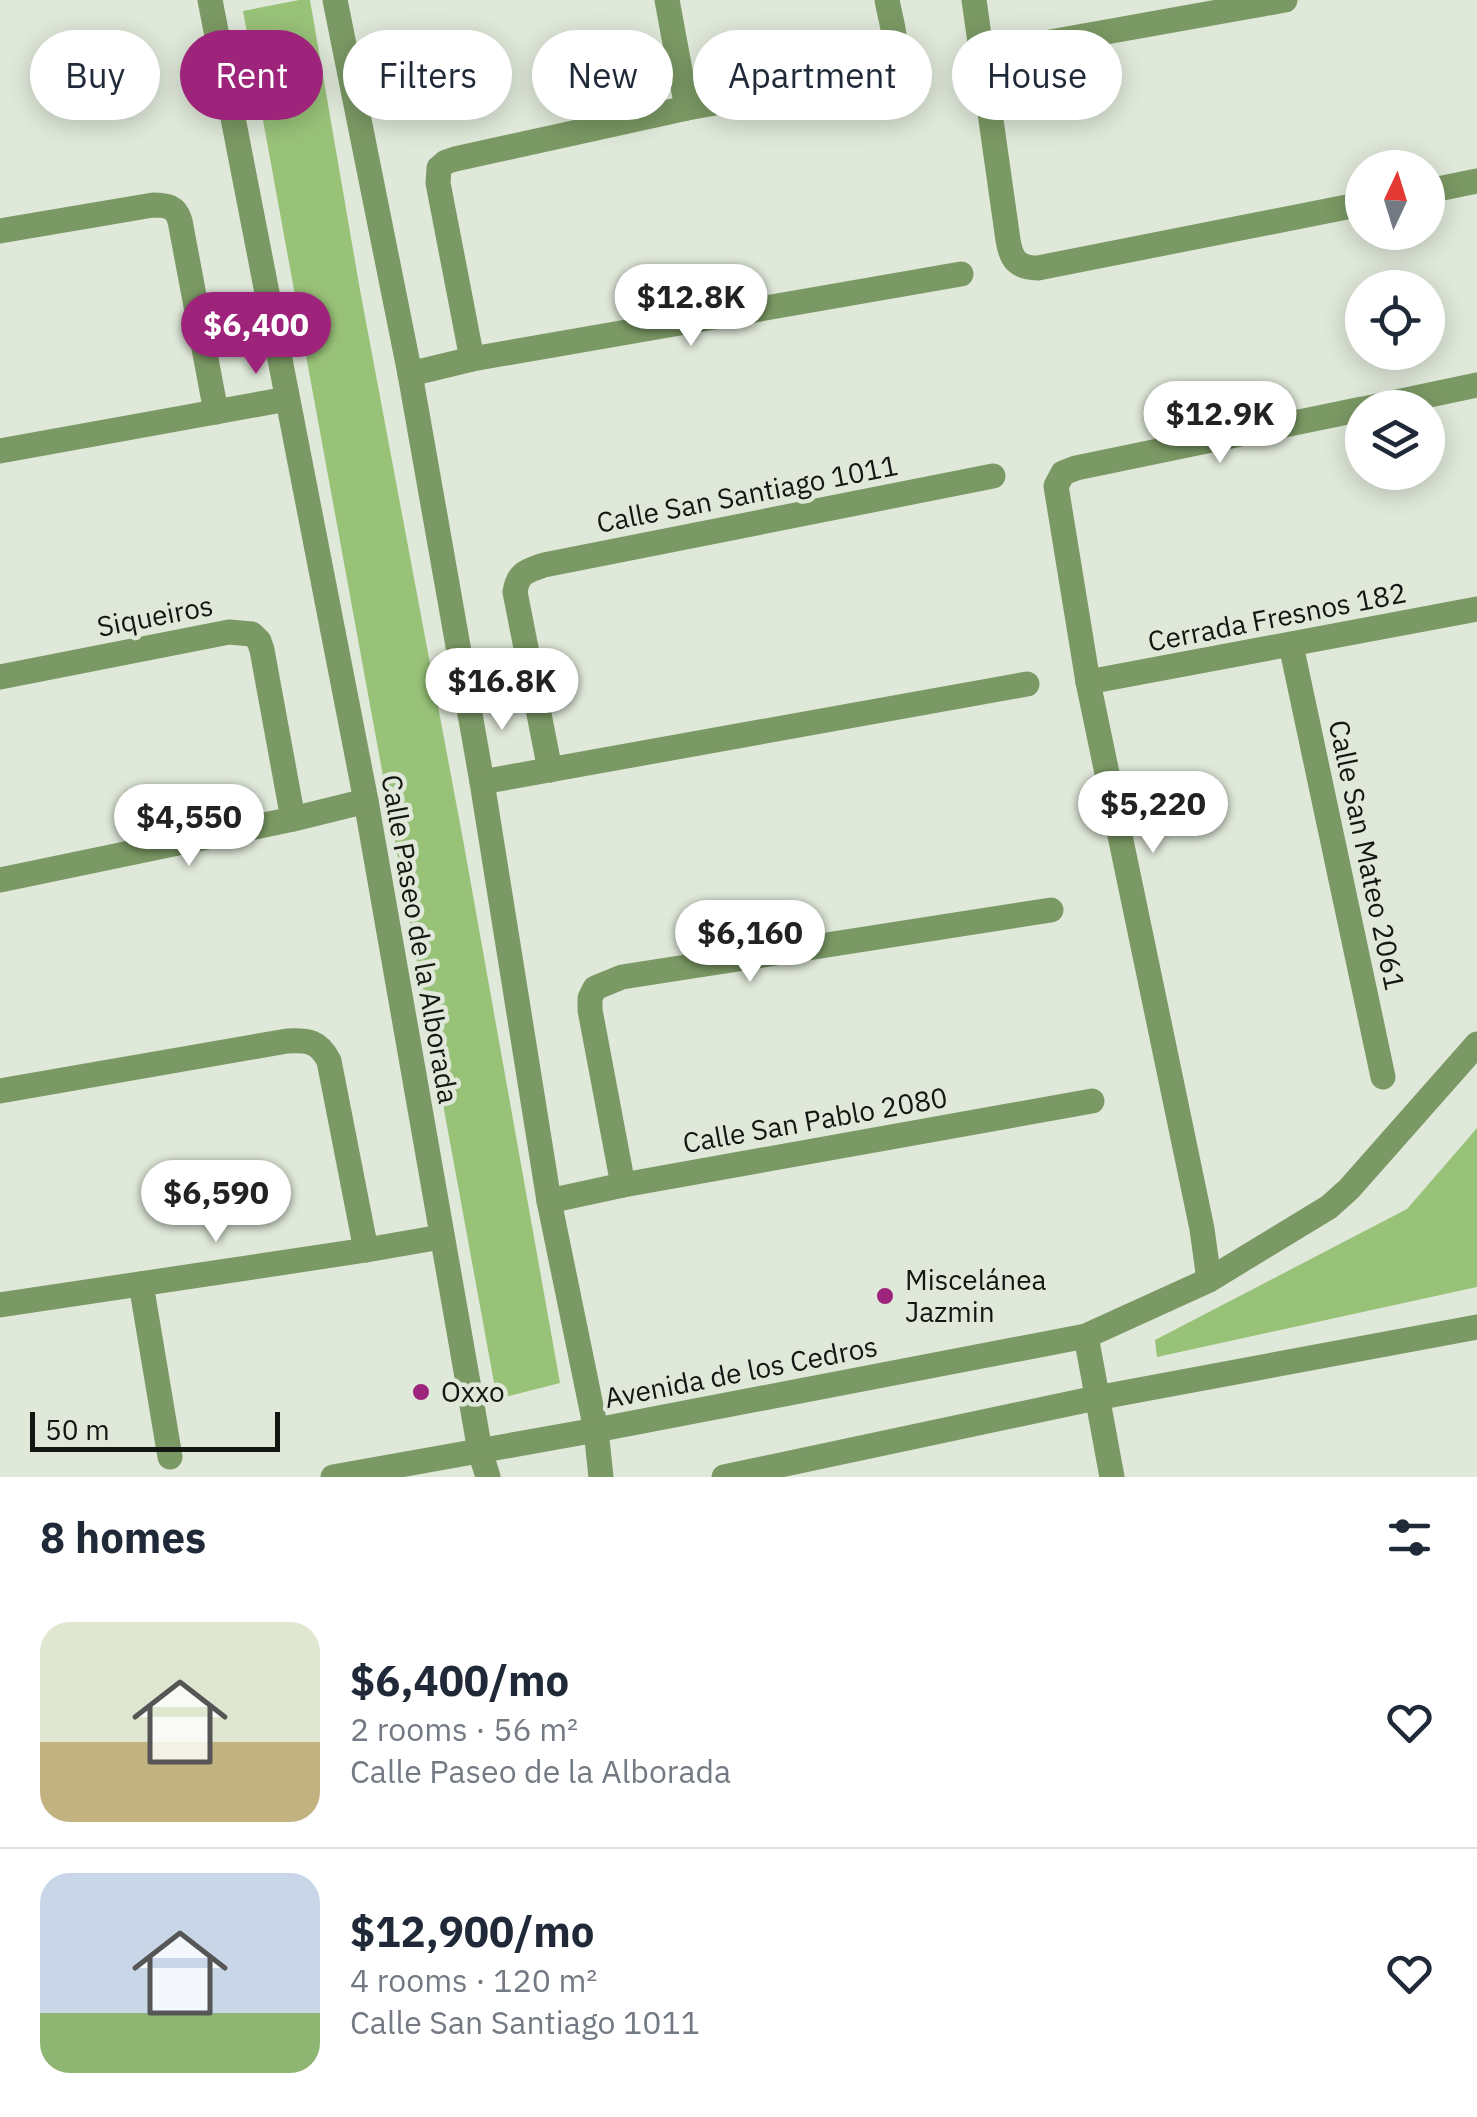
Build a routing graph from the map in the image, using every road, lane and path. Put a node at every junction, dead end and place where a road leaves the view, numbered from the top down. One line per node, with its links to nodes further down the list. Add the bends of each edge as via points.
1 (210, 0): 20 (street, Calle Paseo de la Alborada)
2 (335, 0): 17 (street)
3 (668, 0): 9 (street)
4 (887, 0): 9 (street, via 895,53 886,70)
5 (974, 0): 7 (street)
6 (1285, 0): 8 (street)
7 (979, 30)
8 (1117, 30)
9 (686, 108): 16 (street, via 439,168)
10 (992, 120): 13 (street, via 1010,252 1027,268)
11 (1477, 181): 12 (street)
12 (1445, 188)
13 (1345, 207)
14 (0, 231): 21 (street, via 172,207)
15 (962, 274): 16 (street)
16 (472, 359): 17 (street)
17 (410, 374): 31 (street)
18 (1477, 385): 19 (street)
19 (1445, 392)
20 (286, 400): 21 (street); 32 (street, Calle Paseo de la Alborada)
21 (216, 412): 23 (street)
22 (1345, 412): 28 (street, via 1063,472 1056,495)
23 (0, 451)
24 (993, 476): 30 (street, Calle San Santiago 1011, via 528,570 517,580 517,605)
25 (1477, 609): 26 (street, Cerrada Fresnos 182)
26 (1292, 646): 28 (street, Cerrada Fresnos 182); 37 (street, Calle San Mateo 2061)
27 (0, 678): 33 (street, Siqueiros, via 230,632 252,634 262,650)
28 (1088, 682): 44 (street)
29 (1027, 684): 30 (street)
30 (550, 770): 31 (street)
31 (482, 782): 41 (street)
32 (366, 801): 33 (street); 42 (street, Calle Paseo de la Alborada)
33 (293, 819): 34 (street)
34 (0, 880)
35 (1051, 910): 40 (street, via 622,977 594,988 590,1010)
36 (1477, 1044): 44 (street, Avenida de los Cedros, via 1329,1207)
37 (1383, 1077)
38 (0, 1091): 43 (street, via 312,1041 329,1062)
39 (1092, 1101): 40 (street, Calle San Pablo 2080)
40 (623, 1185): 41 (street, Calle San Pablo 2080)
41 (549, 1201): 50 (street)
42 (441, 1237): 43 (street); 51 (street, Calle Paseo de la Alborada)
43 (366, 1250): 45 (street)
44 (1210, 1280): 48 (street, Avenida de los Cedros)
45 (142, 1284): 46 (street); 52 (street)
46 (0, 1305)
47 (1477, 1327): 49 (street)
48 (1086, 1336): 49 (street); 50 (street, Avenida de los Cedros)
49 (1096, 1398): 56 (street); 57 (street)
50 (596, 1430): 51 (street, Avenida de los Cedros); 55 (street)
51 (480, 1451): 53 (street, Avenida de los Cedros); 54 (street, Calle Paseo de la Alborada)
52 (170, 1457)
53 (333, 1477)
54 (488, 1477)
55 (601, 1477)
56 (724, 1477)
57 (1112, 1477)

